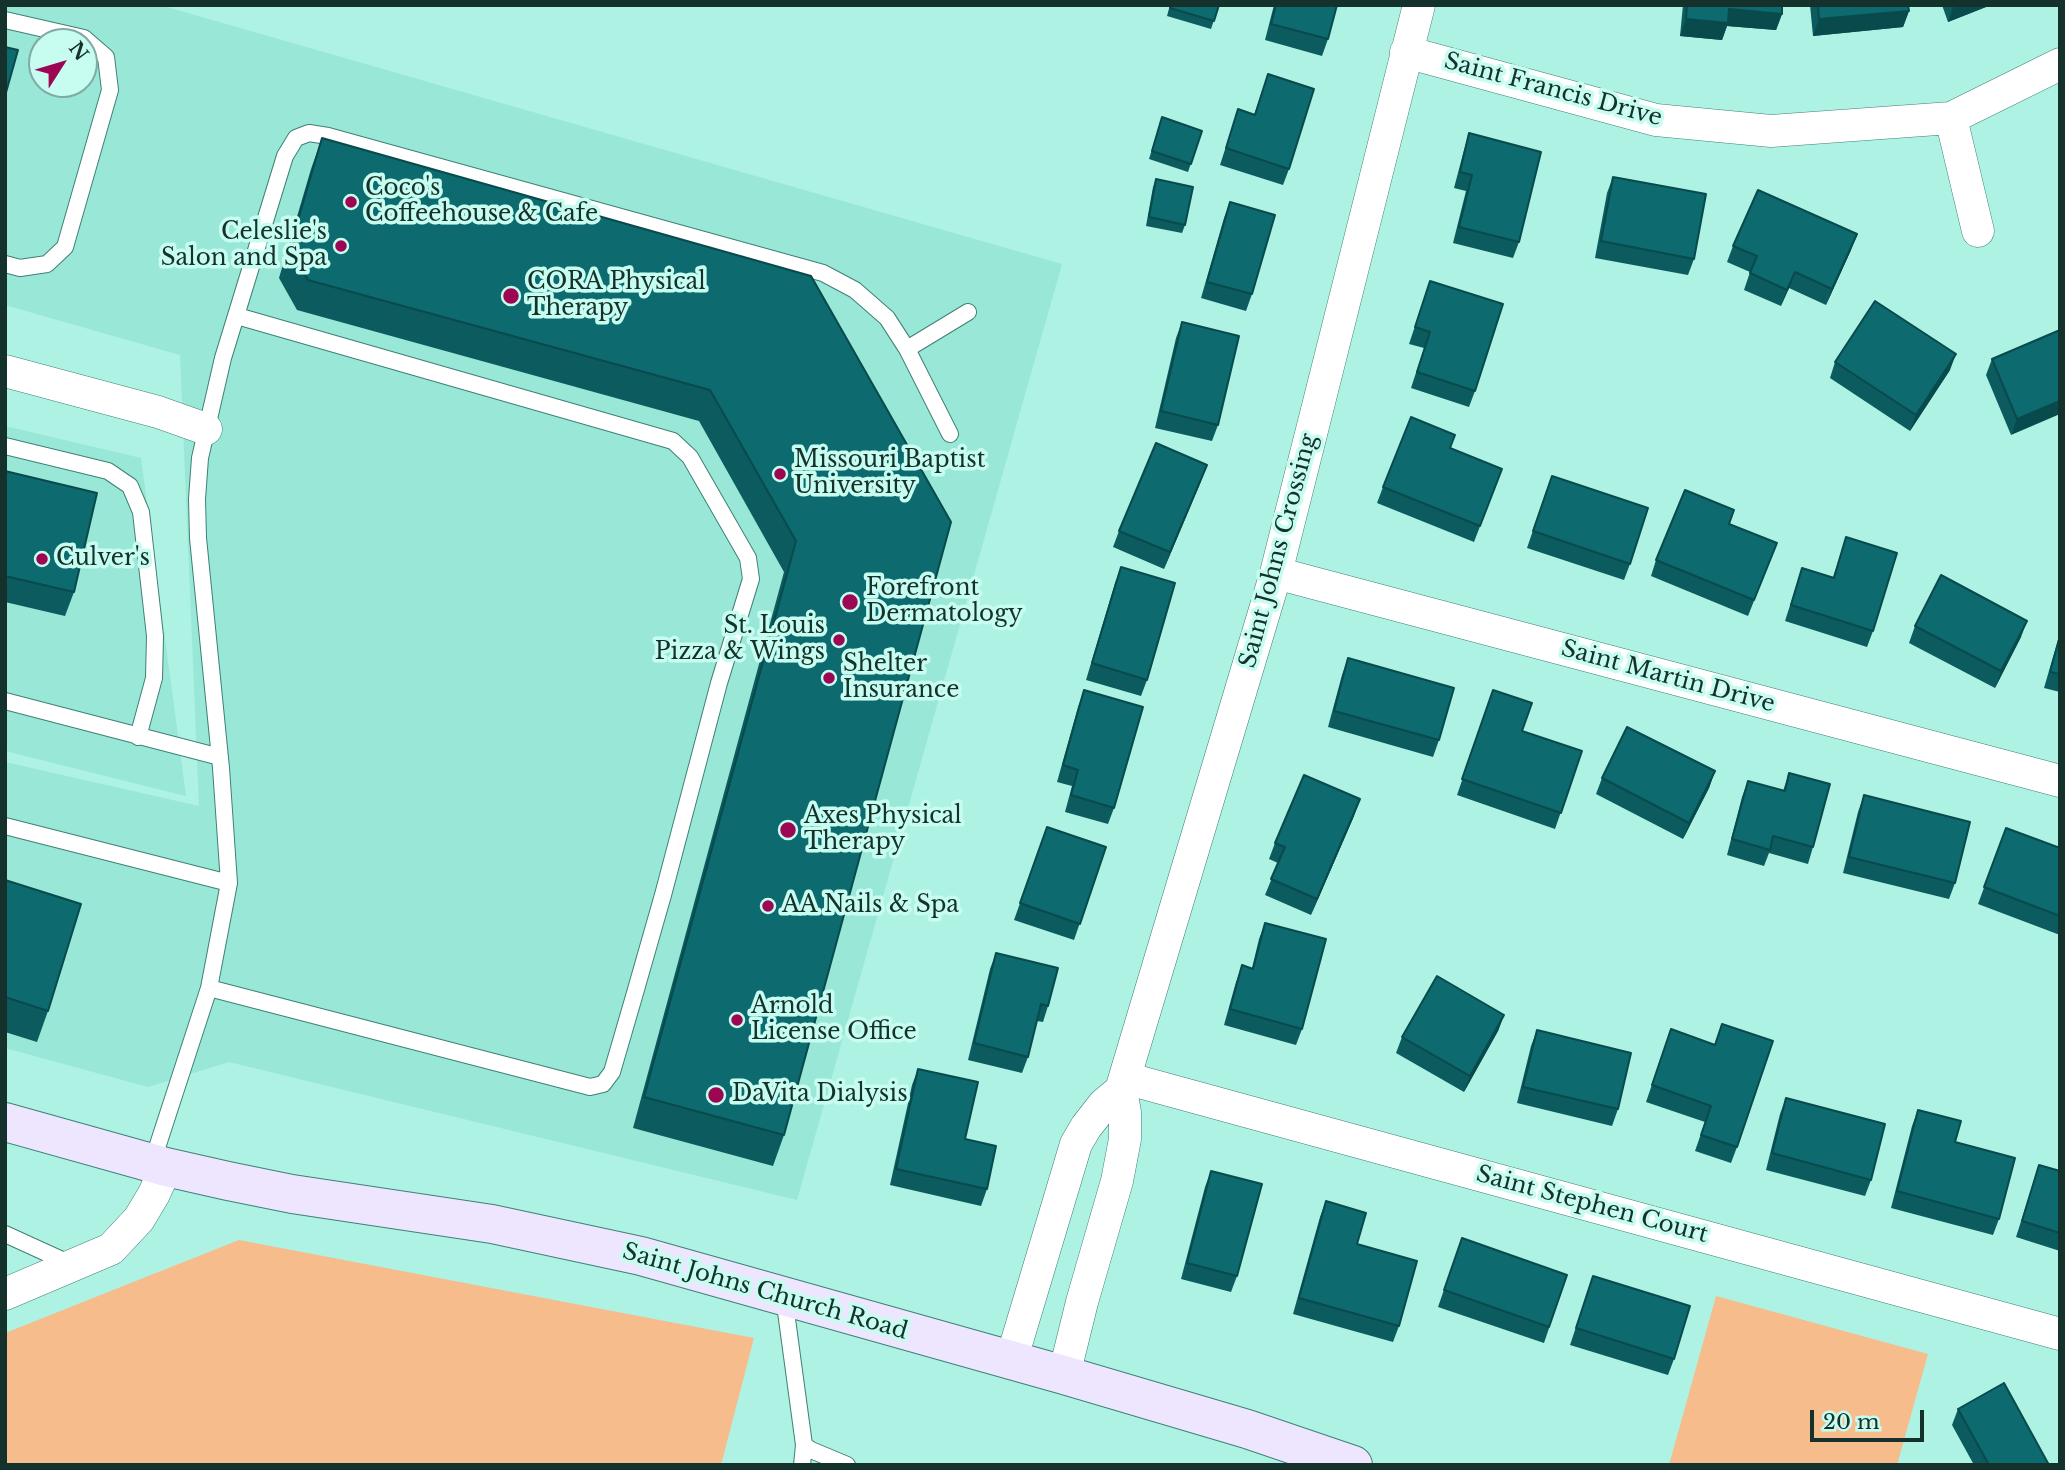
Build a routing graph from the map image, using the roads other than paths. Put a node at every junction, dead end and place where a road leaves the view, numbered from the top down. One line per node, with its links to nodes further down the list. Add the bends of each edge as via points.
1 (1419, 5): 3 (street, Saint Johns Crossing)
2 (5, 20): 7 (lane, via 84,38 106,58 110,90 65,247 47,264 20,268)
3 (1406, 52): 5 (street, Saint Francis Drive, via 1656,120 1771,131); 15 (street, Saint Johns Crossing)
4 (2060, 64): 5 (street, Saint Francis Drive)
5 (1951, 118): 6 (street)
6 (1978, 231)
7 (5, 264)
8 (968, 312): 10 (lane)
9 (237, 316): 10 (lane, via 285,156 296,138 309,133 823,274 855,290 887,318); 12 (lane); 22 (lane, via 673,441 690,457 748,558 751,579 612,1072 603,1084 590,1087)
10 (906, 349): 13 (lane)
11 (5, 370): 12 (street, via 158,411)
12 (206, 429): 18 (lane, via 200,458 198,538)
13 (950, 434)
14 (5, 446): 17 (lane, via 108,471 130,486 141,512 155,636 154,678)
15 (1276, 573): 19 (street, Saint Martin Drive); 23 (street, Saint Johns Crossing)
16 (5, 701): 17 (lane)
17 (138, 737): 18 (lane)
18 (220, 757): 21 (lane)
19 (2060, 781)
20 (5, 825): 21 (lane)
21 (229, 883): 22 (lane)
22 (209, 988): 25 (lane)
23 (1123, 1084): 30 (street, Saint Stephen Court); 31 (street, Saint Johns Crossing, via 1076,1144); 32 (street, Saint Johns Crossing, via 1125,1139 1117,1181)
24 (5, 1122): 25 (street, Saint Johns Church Road)
25 (159, 1165): 27 (street, via 154,1194 139,1219 111,1249); 29 (street, Saint Johns Church Road, via 292,1194 505,1227 641,1256)
26 (5, 1234): 27 (lane)
27 (73, 1266): 28 (street)
28 (5, 1294)
29 (784, 1297): 31 (street, Saint Johns Church Road); 33 (lane)
30 (2060, 1334)
31 (1011, 1361): 32 (street, Saint Johns Church Road)
32 (1064, 1376): 36 (street, Saint Johns Church Road)
33 (804, 1445): 34 (lane); 35 (lane)
34 (802, 1465)
35 (847, 1465)
36 (1353, 1465)

